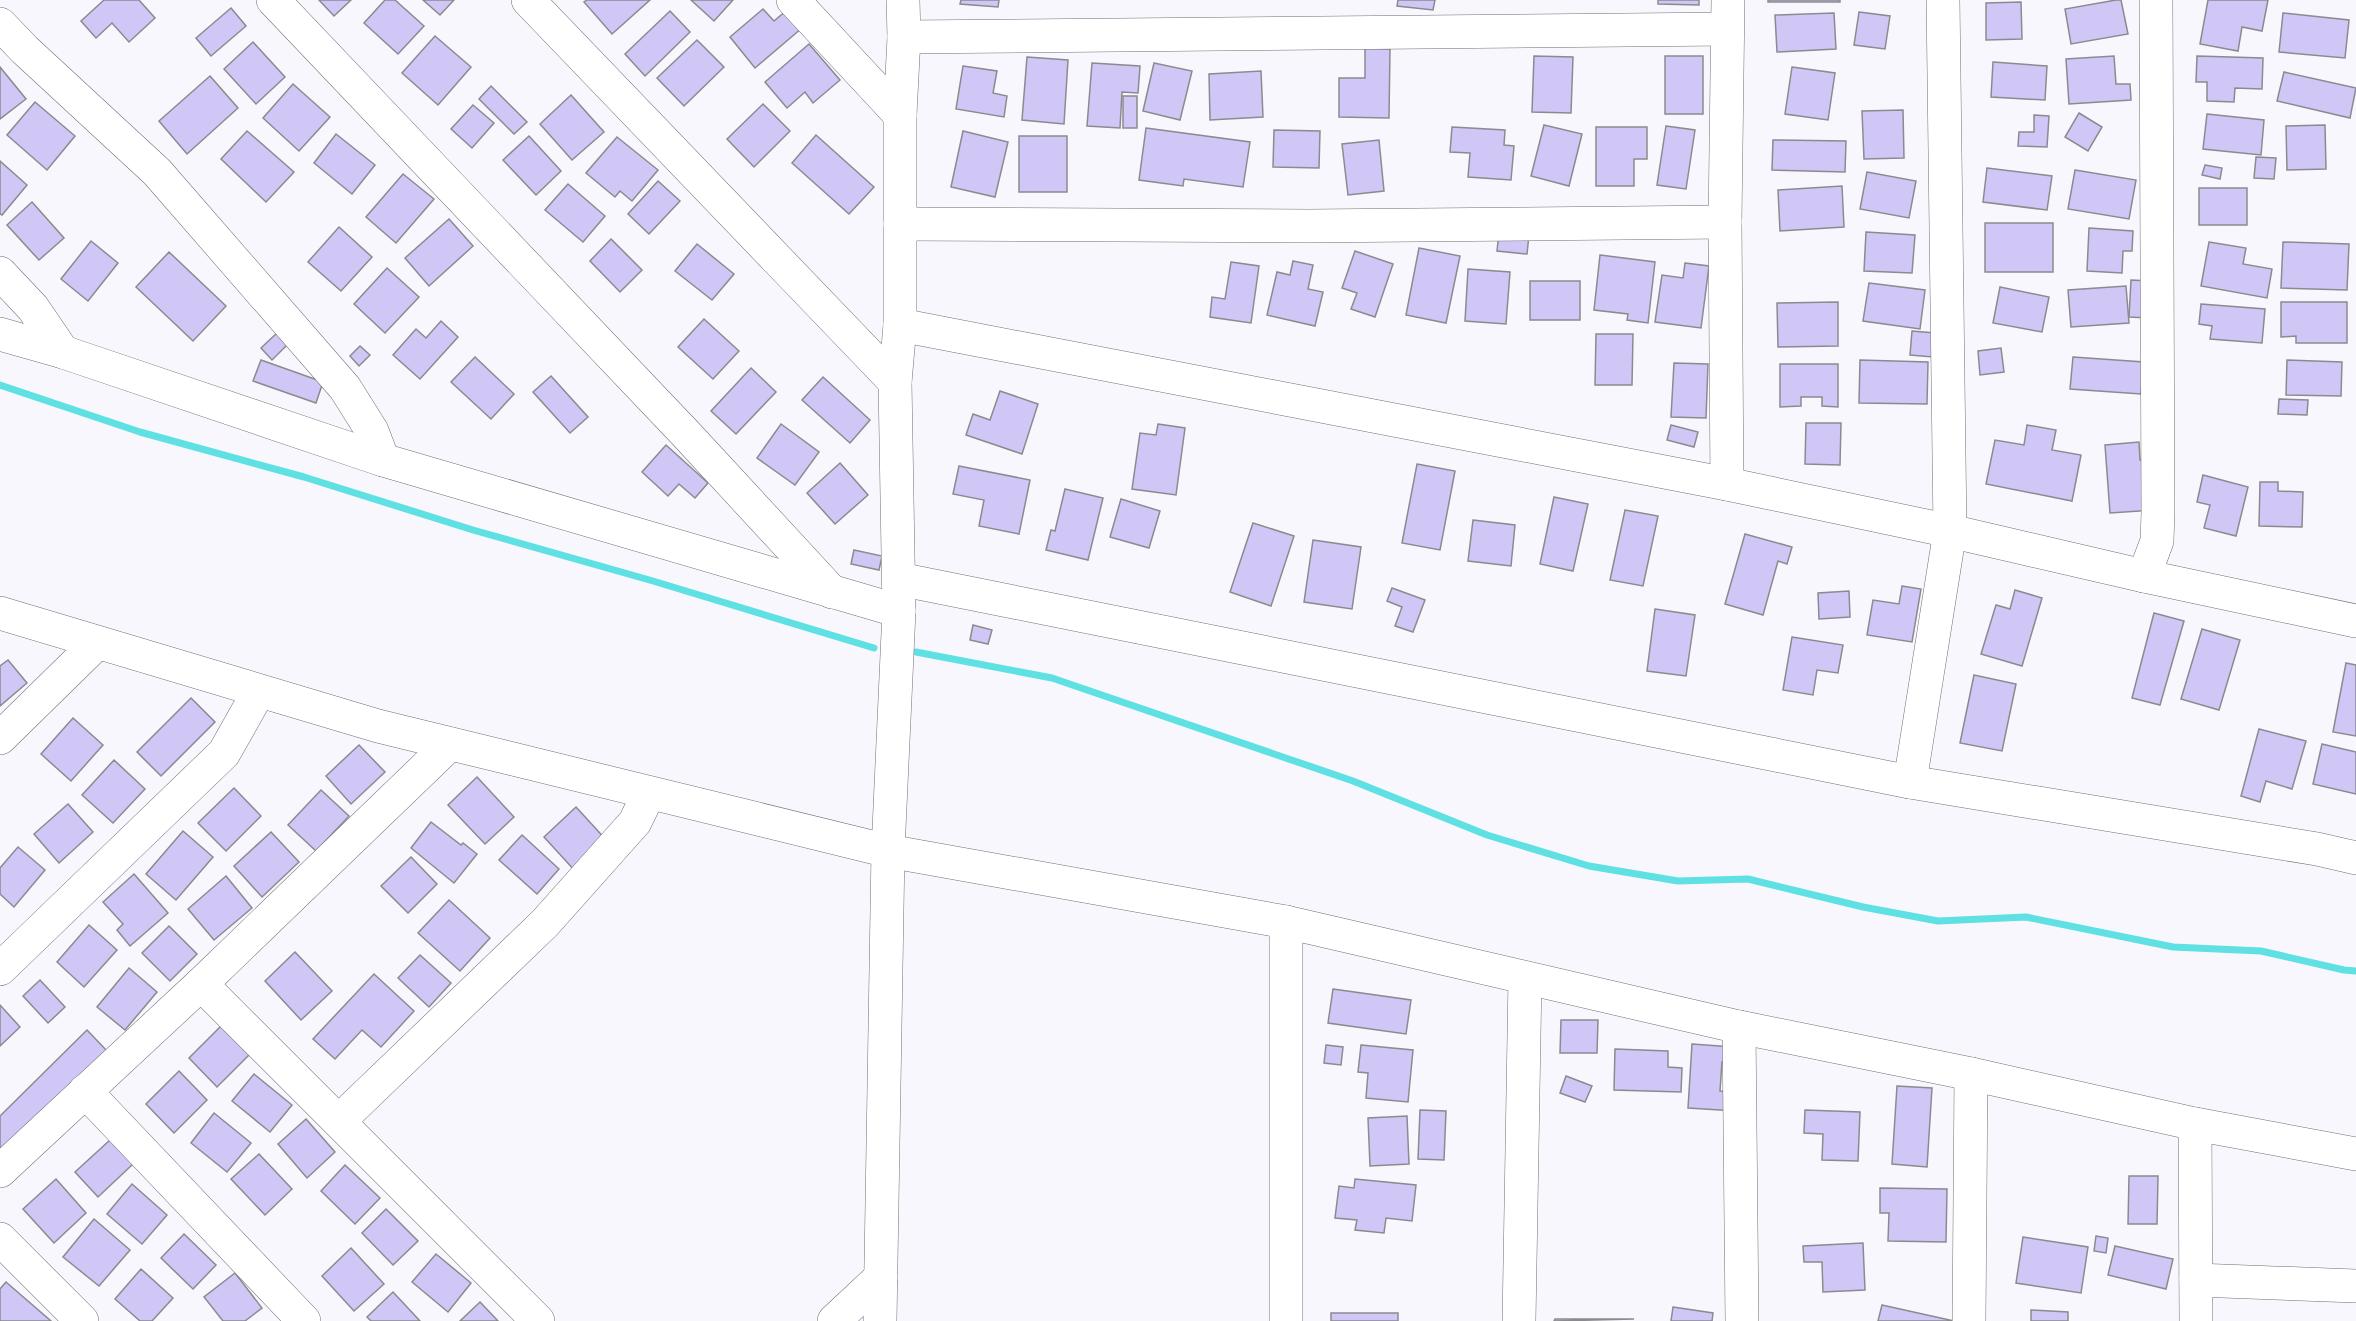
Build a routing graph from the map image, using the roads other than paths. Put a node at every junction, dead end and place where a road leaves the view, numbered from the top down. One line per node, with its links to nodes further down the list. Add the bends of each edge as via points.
1 (273, 0): 21 (street)
2 (528, 0): 17 (street)
3 (793, 0): 10 (street)
4 (903, 0): 9 (street)
5 (1943, 0): 20 (street)
6 (2156, 0): 22 (street, via 2158,512 2157,541)
7 (1727, 15): 9 (street); 11 (street)
8 (0, 24): 18 (street, via 157,172 345,388 372,430)
9 (904, 37): 10 (street)
10 (900, 115): 12 (street)
11 (1725, 222): 12 (street); 19 (street)
12 (900, 224): 14 (street)
13 (0, 273): 16 (street, via 33,308)
14 (900, 325): 17 (street); 19 (street)
15 (0, 334): 16 (street)
16 (63, 352): 18 (street)
17 (895, 382): 25 (street)
18 (383, 460): 23 (street)
19 (1727, 484): 20 (street)
20 (1950, 531): 22 (street); 32 (street)
21 (784, 540): 23 (street); 24 (street)
22 (2144, 576): 27 (street)
23 (783, 578): 24 (street)
24 (832, 592): 25 (street)
25 (899, 595): 32 (street); 34 (street)
26 (0, 613): 28 (street)
27 (2356, 621)
28 (97, 643): 29 (street); 30 (street)
29 (259, 691): 31 (street); 37 (street, via 224,753)
30 (0, 738)
31 (450, 744): 33 (street); 39 (street)
32 (1910, 782): 35 (street)
33 (649, 793): 34 (street); 43 (street, via 635,822 545,923)
34 (888, 851): 36 (street); 48 (street)
35 (2356, 858)
36 (1286, 922): 38 (street); 56 (street)
37 (0, 969)
38 (1525, 978): 40 (street); 57 (street)
39 (201, 984): 42 (street); 43 (street)
40 (1738, 1027): 41 (street); 58 (street)
41 (1971, 1074): 44 (street); 59 (street)
42 (85, 1091): 46 (street); 52 (street)
43 (339, 1121): 53 (street)
44 (2195, 1124): 45 (street); 49 (street)
45 (2356, 1154)
46 (0, 1171)
47 (0, 1239): 51 (street)
48 (882, 1277): 54 (street); 55 (street)
49 (2196, 1280): 50 (street); 60 (street)
50 (2356, 1286)
51 (82, 1321)
52 (304, 1321)
53 (538, 1321)
54 (834, 1321)
55 (880, 1321)
56 (1286, 1321)
57 (1519, 1321)
58 (1742, 1321)
59 (1969, 1321)
60 (2196, 1321)

